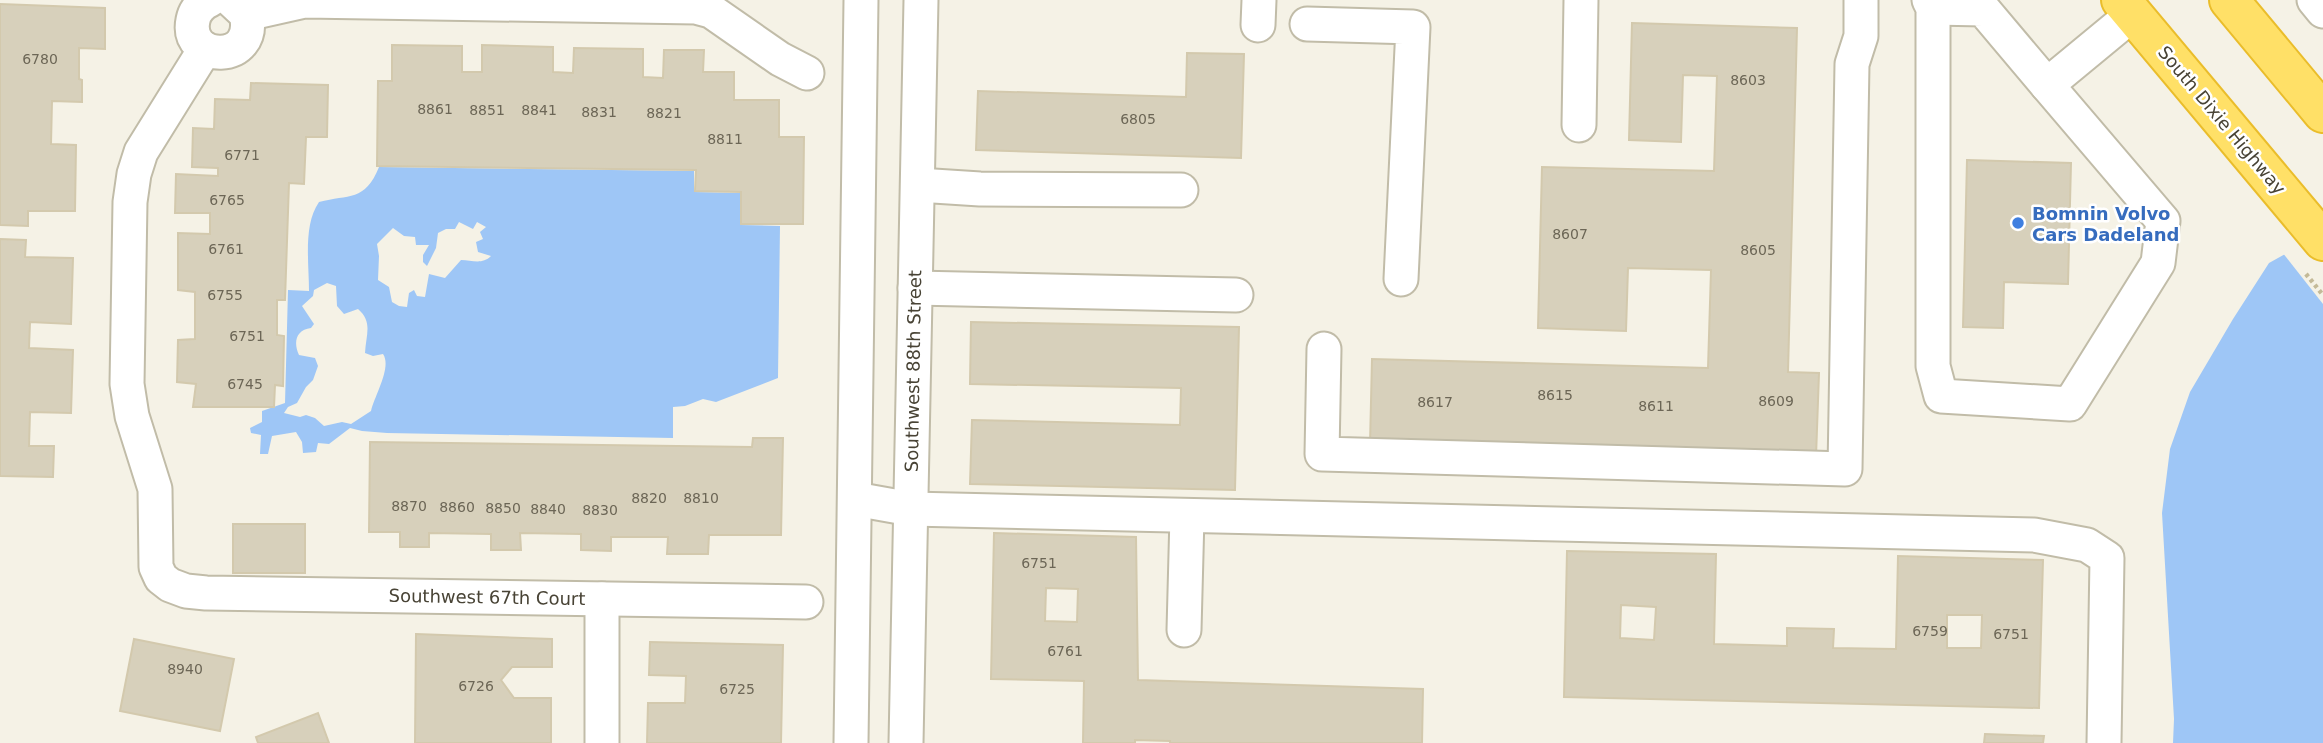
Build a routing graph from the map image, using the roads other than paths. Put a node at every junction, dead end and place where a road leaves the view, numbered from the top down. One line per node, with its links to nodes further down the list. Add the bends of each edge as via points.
1 (861, 0): 28 (street)
2 (921, 0): 21 (street, Southwest 88th Street)
3 (1581, 0): 20 (street)
4 (1839, 0): 16 (street, via 1839,38)
5 (1861, 0): 16 (street, via 1861,36)
6 (2229, 0): 19 (highway)
7 (2314, 0): 12 (street)
8 (201, 3): 15 (street, via 192,27)
9 (1933, 3): 18 (street, via 1983,9); 18 (street, via 1933,366 1941,396 2070,404 2158,263 2163,221)
10 (238, 7): 15 (street, via 247,32 238,47 222,53); 17 (street, via 305,1 696,7 710,11)
11 (2127, 7): 18 (street); 23 (highway, South Dixie Highway)
12 (2323, 11)
13 (1414, 14): 14 (street); 24 (street)
14 (1307, 24)
15 (205, 49): 31 (street, Southwest 67th Court, via 141,152 130,202 127,384 155,489 156,567 161,578 170,586 206,593)
16 (1852, 64): 27 (street, via 1845,469 1322,454)
17 (807, 72)
18 (2047, 85)
19 (2323, 113)
20 (1579, 125)
21 (918, 185): 22 (street); 25 (street, Southwest 88th Street)
22 (1181, 190)
23 (2323, 241)
24 (1401, 279)
25 (915, 288): 26 (street); 29 (street, Southwest 88th Street)
26 (1236, 295)
27 (1324, 349)
28 (855, 499): 29 (street); 35 (street)
29 (911, 509): 30 (street); 36 (street, Southwest 88th Street)
30 (1187, 516): 33 (street); 37 (street, via 2034,535 2087,545 2107,558)
31 (603, 599): 32 (street, Southwest 67th Court); 34 (street)
32 (806, 602)
33 (1184, 630)
34 (602, 743)
35 (851, 743)
36 (906, 743)
37 (2104, 743)

